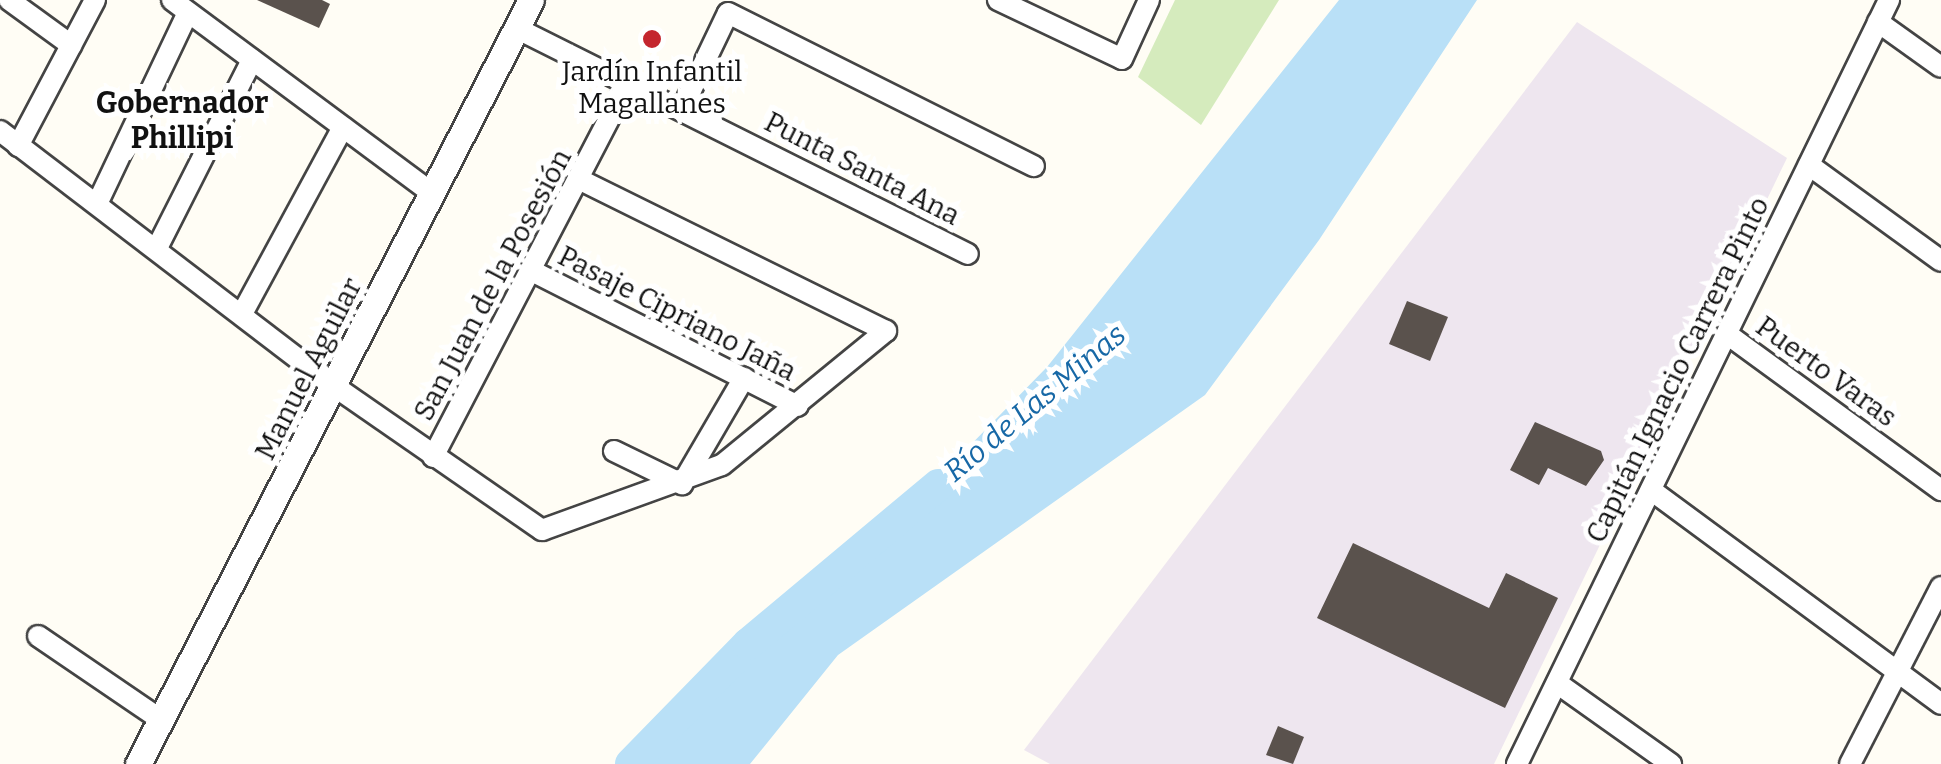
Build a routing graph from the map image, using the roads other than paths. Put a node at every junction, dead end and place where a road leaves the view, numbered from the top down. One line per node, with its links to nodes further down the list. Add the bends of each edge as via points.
1 (9, 0): 10 (street)
2 (94, 0): 10 (street)
3 (530, 0): 9 (street, Manuel Aguilar)
4 (998, 0): 5 (street, via 1122,59)
5 (1150, 0)
6 (1888, 0): 8 (street, Capitán Ignacio Carrera Pinto)
7 (180, 6): 11 (street); 22 (street)
8 (1878, 22): 12 (street); 18 (street, Capitán Ignacio Carrera Pinto)
9 (516, 28): 13 (street, Punta Santa Ana); 21 (street, Manuel Aguilar)
10 (71, 45): 17 (street)
11 (252, 60): 15 (street); 23 (street)
12 (1941, 67)
13 (627, 84): 14 (street, Punta Santa Ana); 20 (street, San Juan de la Posesión)
14 (682, 110): 19 (street, via 728,13); 24 (street, Punta Santa Ana)
15 (343, 126): 21 (street); 27 (street)
16 (0, 132): 17 (street)
17 (18, 146): 22 (street)
18 (1809, 164): 25 (street); 28 (street, Capitán Ignacio Carrera Pinto)
19 (1034, 166)
20 (581, 180): 26 (street, San Juan de la Posesión); 31 (street, via 886,331)
21 (432, 193): 30 (street, Manuel Aguilar)
22 (97, 204): 23 (street)
23 (157, 248): 27 (street)
24 (968, 254)
25 (1941, 261)
26 (532, 271): 29 (street, Pasaje Cipriano Jaña); 33 (street, San Juan de la Posesión)
27 (243, 312): 30 (street)
28 (1726, 334): 35 (street, Capitán Ignacio Carrera Pinto); 36 (street, Puerto Varas)
29 (744, 378): 31 (street, Pasaje Cipriano Jaña); 34 (street)
30 (334, 386): 33 (street); 42 (street, Manuel Aguilar)
31 (798, 406): 34 (street, via 722,465)
32 (614, 451): 34 (street)
33 (433, 457): 34 (street, via 542,530)
34 (682, 484)
35 (1650, 490): 39 (street); 40 (street, Capitán Ignacio Carrera Pinto)
36 (1941, 490)
37 (1941, 587): 39 (street)
38 (38, 636): 42 (street)
39 (1897, 672): 41 (street); 46 (street)
40 (1557, 683): 44 (street, Capitán Ignacio Carrera Pinto); 45 (street)
41 (1941, 704)
42 (161, 720): 43 (street, Manuel Aguilar)
43 (138, 764)
44 (1517, 764)
45 (1671, 764)
46 (1850, 764)

